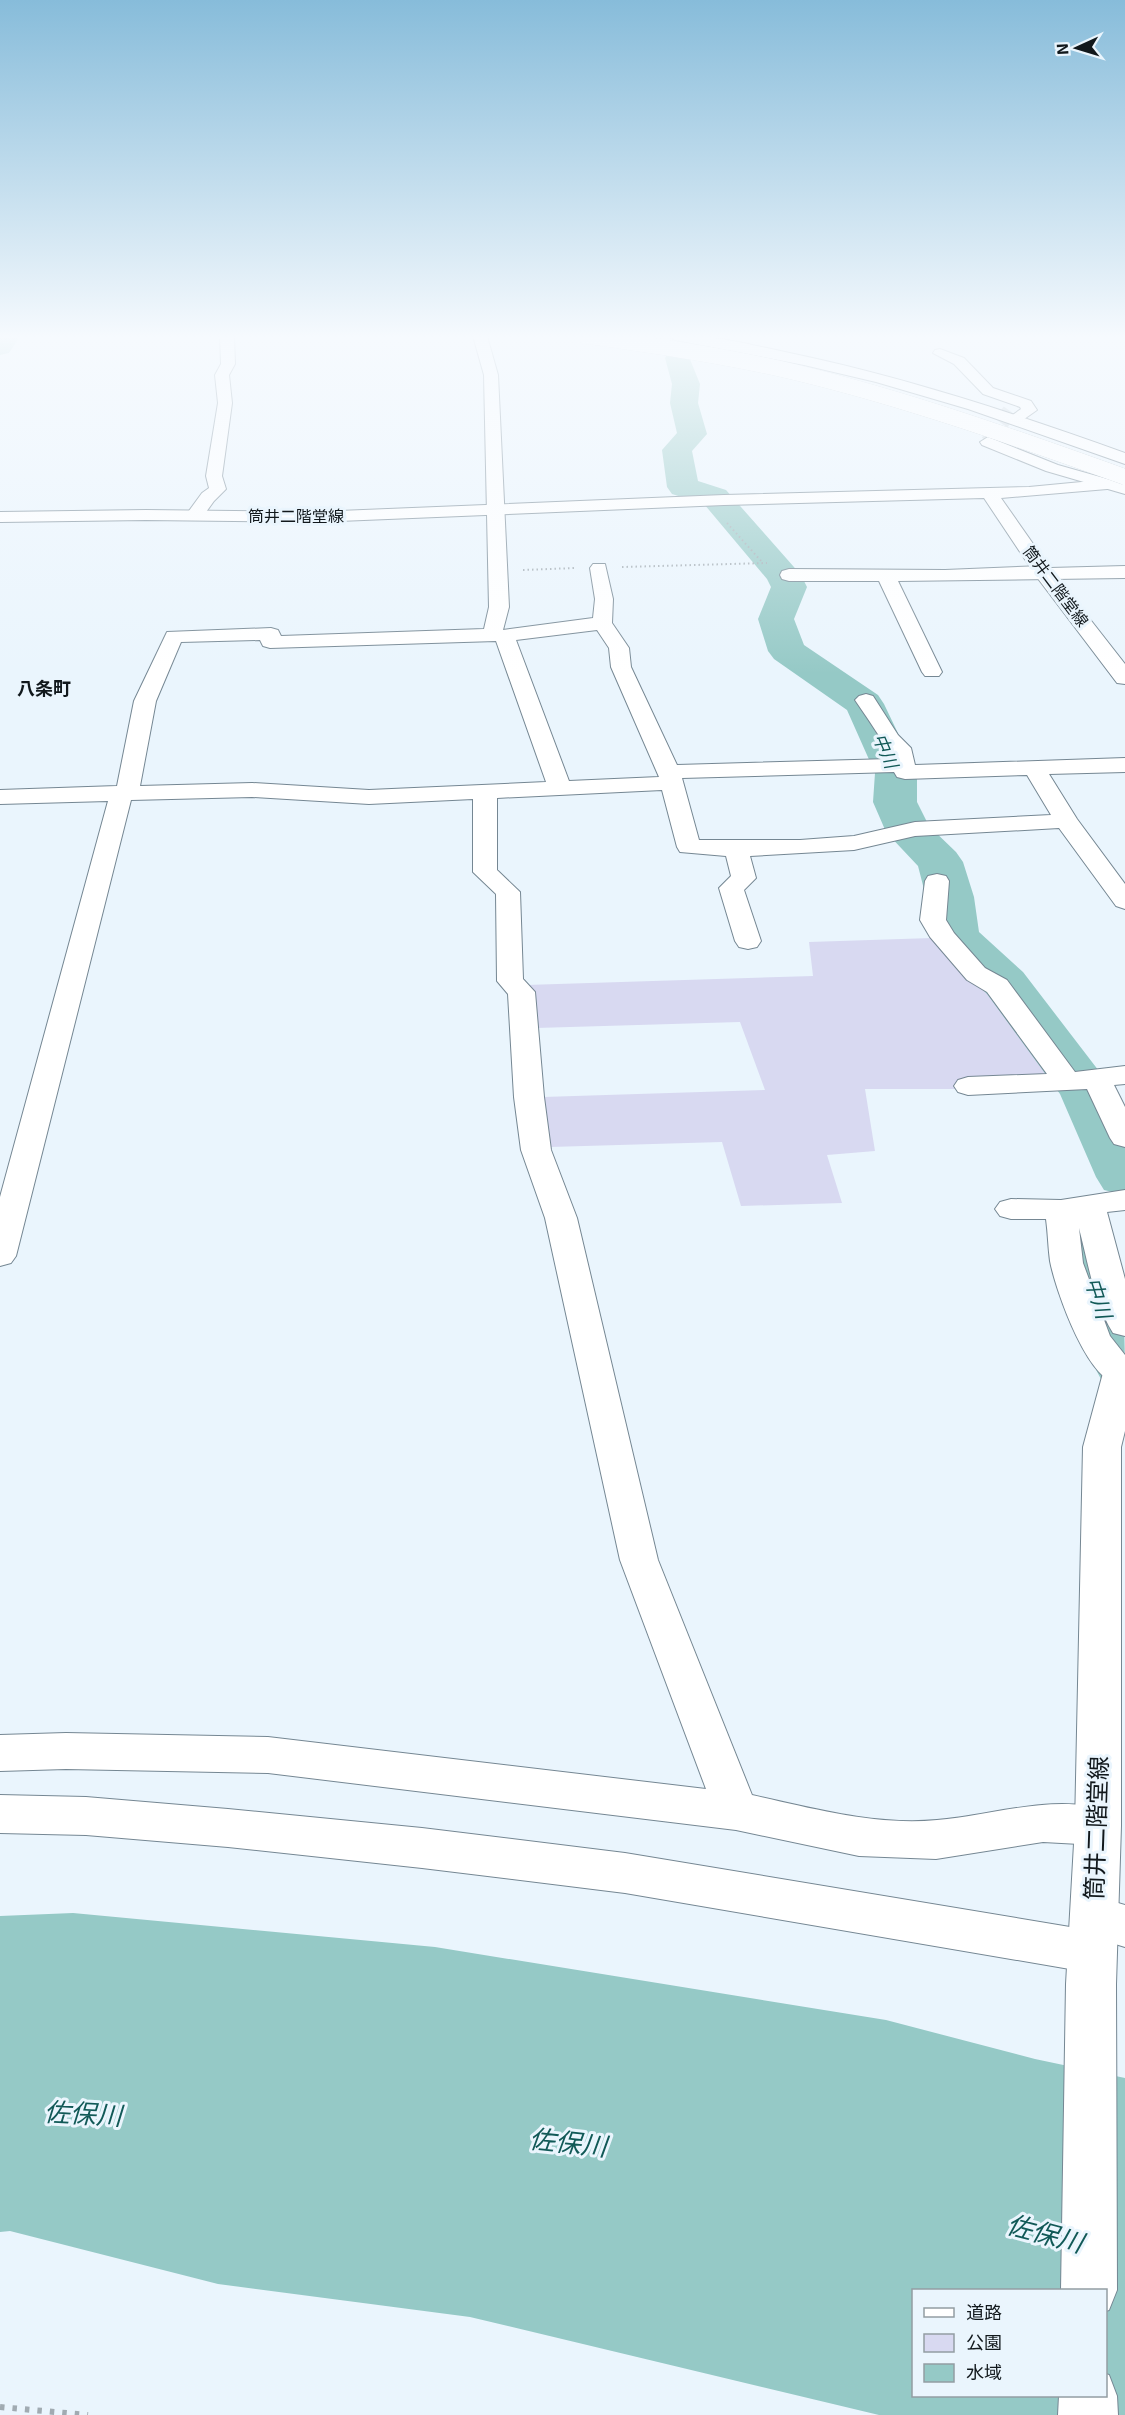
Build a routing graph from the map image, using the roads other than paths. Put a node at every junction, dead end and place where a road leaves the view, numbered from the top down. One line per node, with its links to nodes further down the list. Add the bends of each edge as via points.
1 (218, 449): 12 (street, via 214,477 218,489)
2 (494, 449): 11 (street)
3 (1004, 449): 9 (street, via 1052,468)
4 (1034, 449): 9 (main road, bridge)
5 (1044, 449): 9 (main road)
6 (1095, 449): 8 (main road)
7 (1101, 449): 8 (main road)
8 (1125, 459)
9 (1122, 482): 10 (main road, 筒井二階堂線)
10 (988, 493): 11 (main road, 筒井二階堂線); 16 (main road, 筒井二階堂線)
11 (496, 509): 12 (main road, 筒井二階堂線, via 315,517); 20 (street)
12 (195, 515): 13 (main road, 筒井二階堂線)
13 (0, 518)
14 (599, 568): 19 (street, via 604,599)
15 (1125, 572): 16 (street)
16 (1044, 573): 18 (street); 22 (main road, 筒井二階堂線)
17 (789, 575): 18 (street)
18 (885, 576): 21 (street)
19 (602, 623): 20 (street); 27 (street, via 619,648 621,667)
20 (498, 635): 28 (street); 29 (street, via 270,642 271,634 174,636 145,701)
21 (932, 672)
22 (1125, 678)
23 (866, 700): 25 (street, via 900,748)
24 (1125, 765): 26 (street)
25 (893, 766): 26 (street, via 905,772); 27 (street)
26 (1035, 769): 32 (street)
27 (670, 778): 28 (street); 33 (street, via 689,847)
28 (560, 788): 30 (street)
29 (124, 792): 30 (street, via 252,790 369,797); 31 (street); 43 (street)
30 (485, 794): 47 (street, via 485,872 508,892 510,981 521,992 536,1150 561,1218 639,1560)
31 (0, 797)
32 (1066, 821): 33 (street, via 908,831 854,843); 35 (street)
33 (736, 849): 36 (street, via 744,878 731,888)
34 (937, 881): 37 (street, via 933,920 943,937 976,974 997,986)
35 (1125, 901)
36 (748, 941)
37 (1095, 1079): 38 (street); 39 (street)
38 (968, 1086)
39 (1125, 1138)
40 (1125, 1200): 41 (street)
41 (1075, 1208): 42 (street); 44 (street); 45 (street, via 1067,1263 1094,1340)
42 (1011, 1209)
43 (0, 1256)
44 (1125, 1325)
45 (1123, 1371): 49 (main road, 筒井二階堂線, via 1102,1447)
46 (0, 1753): 47 (street, via 268,1755)
47 (736, 1811): 49 (street, via 859,1837 936,1840 1043,1823)
48 (0, 1814): 50 (street, via 86,1816 422,1848 625,1873)
49 (1098, 1826): 50 (main road, 筒井二階堂線)
50 (1101, 1945): 51 (main road, 筒井二階堂線)
51 (1089, 2289)
52 (1088, 2397): 53 (main road)
53 (1088, 2415)

